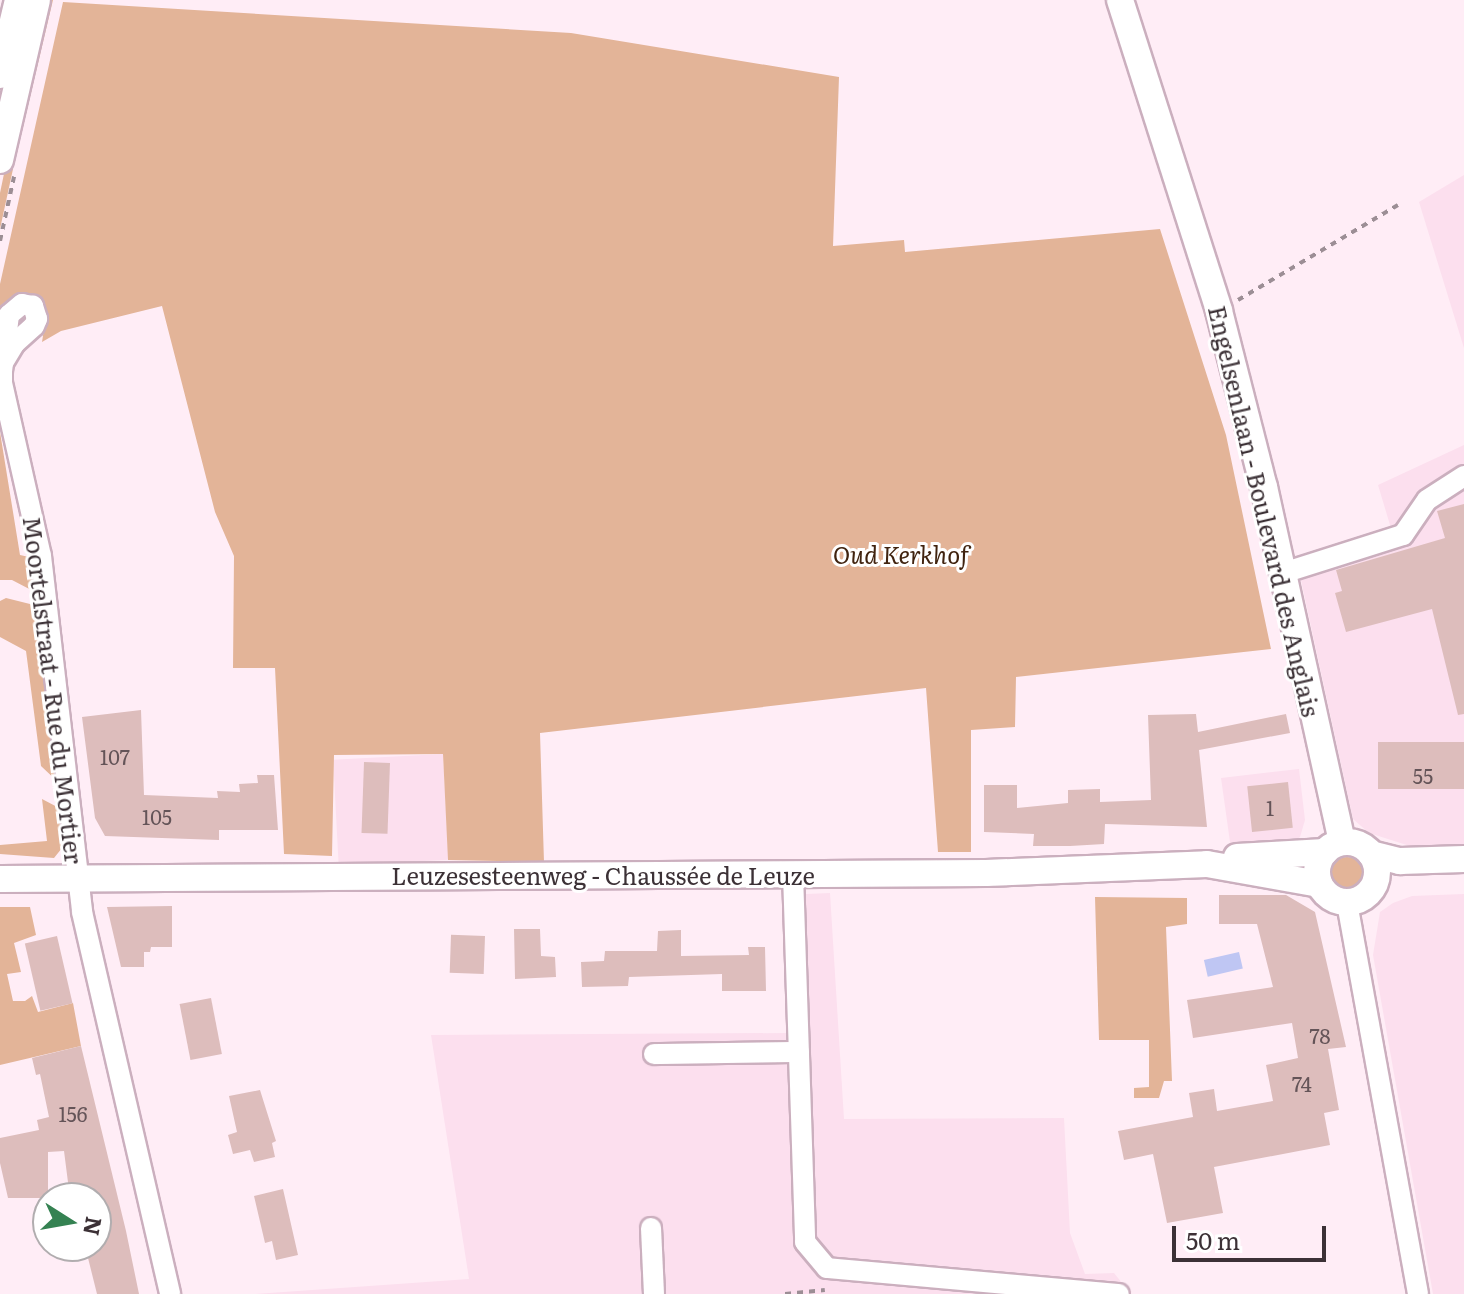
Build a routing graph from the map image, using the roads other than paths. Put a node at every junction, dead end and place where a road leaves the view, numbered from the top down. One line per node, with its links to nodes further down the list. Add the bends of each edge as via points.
1 (18, 0): 4 (main road)
2 (37, 0): 5 (main road)
3 (1120, 0): 8 (main road, Engelsenlaan - Boulevard des Anglais, via 1219,311)
4 (0, 75)
5 (8, 162)
6 (4, 361): 15 (street, Moortelstraat - Rue du Mortier, via 2,383 41,556)
7 (1464, 476): 8 (street, via 1427,500 1403,535)
8 (1283, 573): 9 (main road, Engelsenlaan - Boulevard des Anglais)
9 (1333, 847): 10 (main road, via 1358,844); 12 (main road, Leuzesesteenweg - Chaussée de Leuze); 18 (main road, via 1317,870)
10 (1371, 854): 11 (main road, via 1400,861); 17 (main road)
11 (1464, 859)
12 (1207, 864): 14 (main road, Leuzesesteenweg - Chaussée de Leuze); 18 (main road, Leuzesesteenweg - Chaussée de Leuze)
13 (1464, 873): 17 (main road, via 1405,874)
14 (793, 874): 15 (main road, Leuzesesteenweg - Chaussée de Leuze); 20 (street)
15 (78, 877): 16 (main road, Leuzesesteenweg - Chaussée de Leuze); 23 (street, Moortelstraat - Rue du Mortier)
16 (0, 879)
17 (1376, 883): 19 (main road, via 1361,899)
18 (1319, 884): 19 (main road, via 1327,895)
19 (1347, 903): 26 (street)
20 (799, 1052): 21 (street); 25 (street, via 805,1242 827,1268)
21 (654, 1054)
22 (651, 1228): 24 (street)
23 (170, 1294)
24 (654, 1294)
25 (1119, 1294)
26 (1418, 1294)

